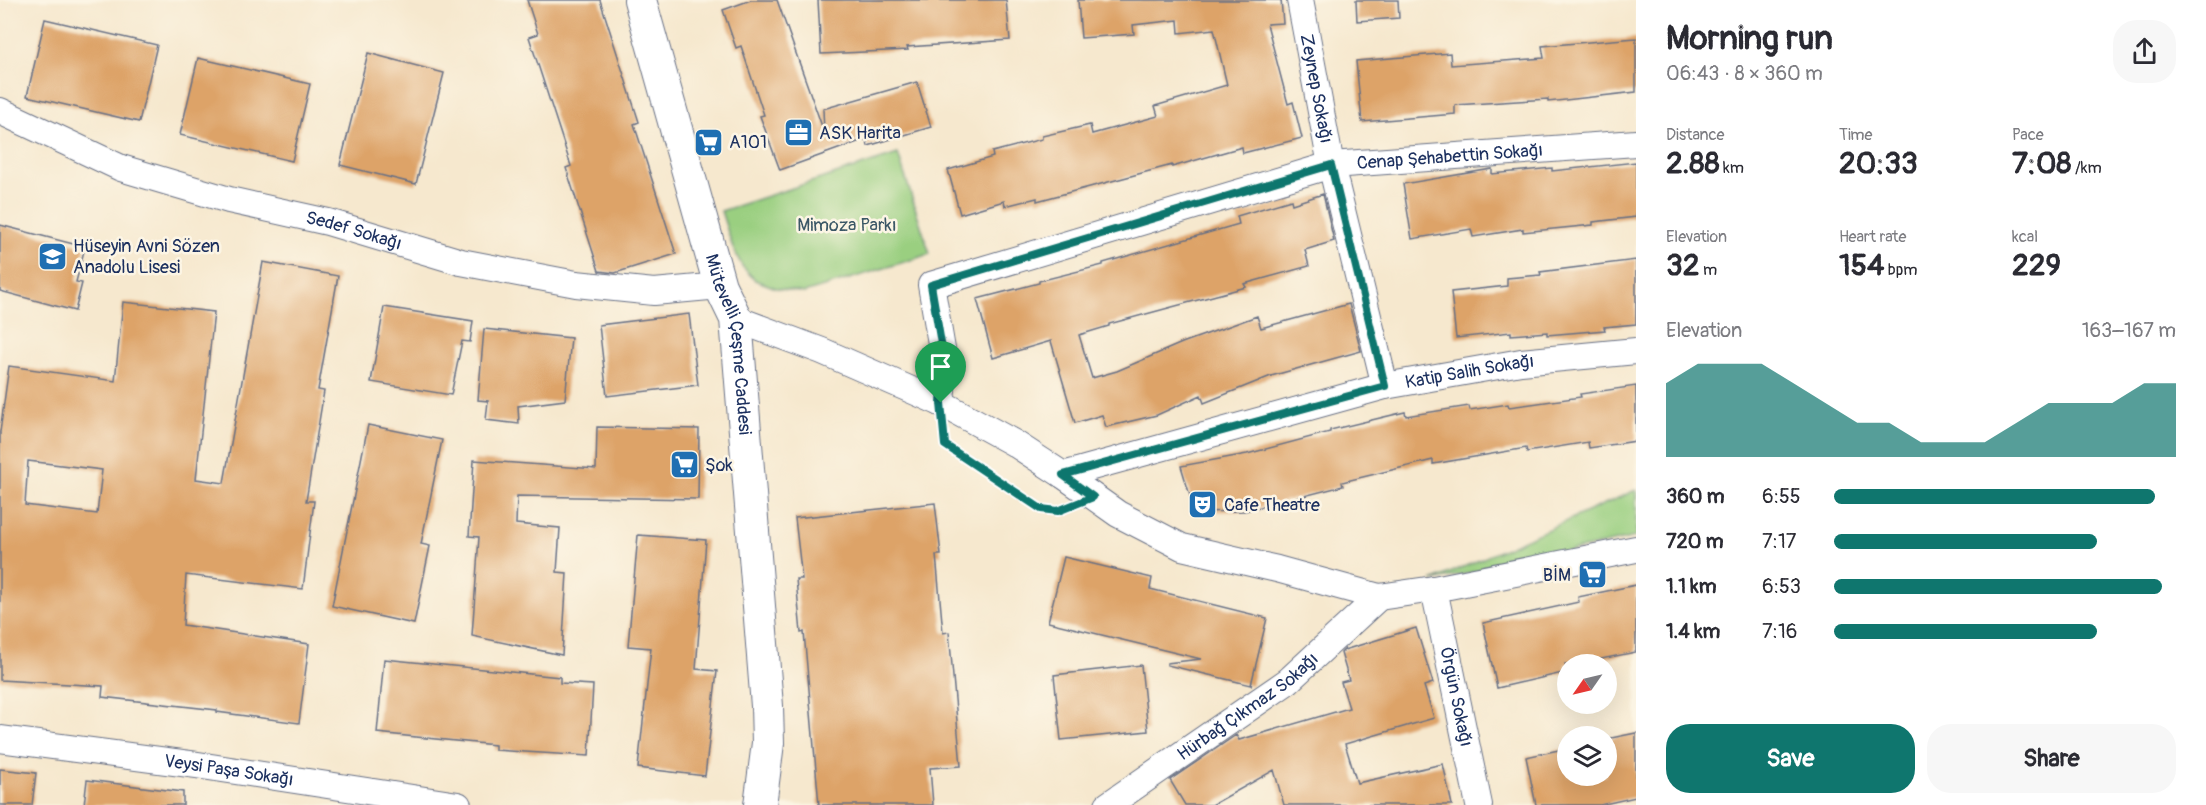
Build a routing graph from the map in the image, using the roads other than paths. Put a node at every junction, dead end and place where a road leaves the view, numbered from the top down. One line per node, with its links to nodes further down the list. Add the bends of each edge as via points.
1 (640, 0): 6 (street, Mütevelli Çeşme Caddesi)
2 (1300, 0): 5 (street, Zeynep Sokağı)
3 (0, 111): 6 (street, Sedef Sokağı, via 122,168 229,200 328,222 461,262 576,284 654,292)
4 (1636, 143): 5 (street, Cenap Şehabettin Sokağı)
5 (1331, 165): 9 (street, Zeynep Sokağı); 10 (street, Cenap Şehabettin Sokağı, via 931,285 944,361)
6 (720, 286): 7 (street, Mütevelli Çeşme Caddesi)
7 (735, 319): 10 (street, via 822,351); 17 (street, Mütevelli Çeşme Caddesi, via 767,706 768,743)
8 (1636, 351): 9 (street, Katip Salih Sokağı, via 1521,362)
9 (1385, 386): 11 (street, Katip Salih Sokağı)
10 (941, 403): 11 (street)
11 (1063, 475): 14 (street, via 1118,514 1182,547)
12 (1636, 549): 13 (street)
13 (1434, 589): 14 (street); 19 (street, Örgün Sokağı)
14 (1379, 597): 18 (street, Hürbağ Çıkmaz Sokağı, via 1288,681)
15 (0, 739): 16 (street, Veysi Paşa Sokağı)
16 (458, 805)
17 (760, 805)
18 (1108, 805)
19 (1479, 805)

